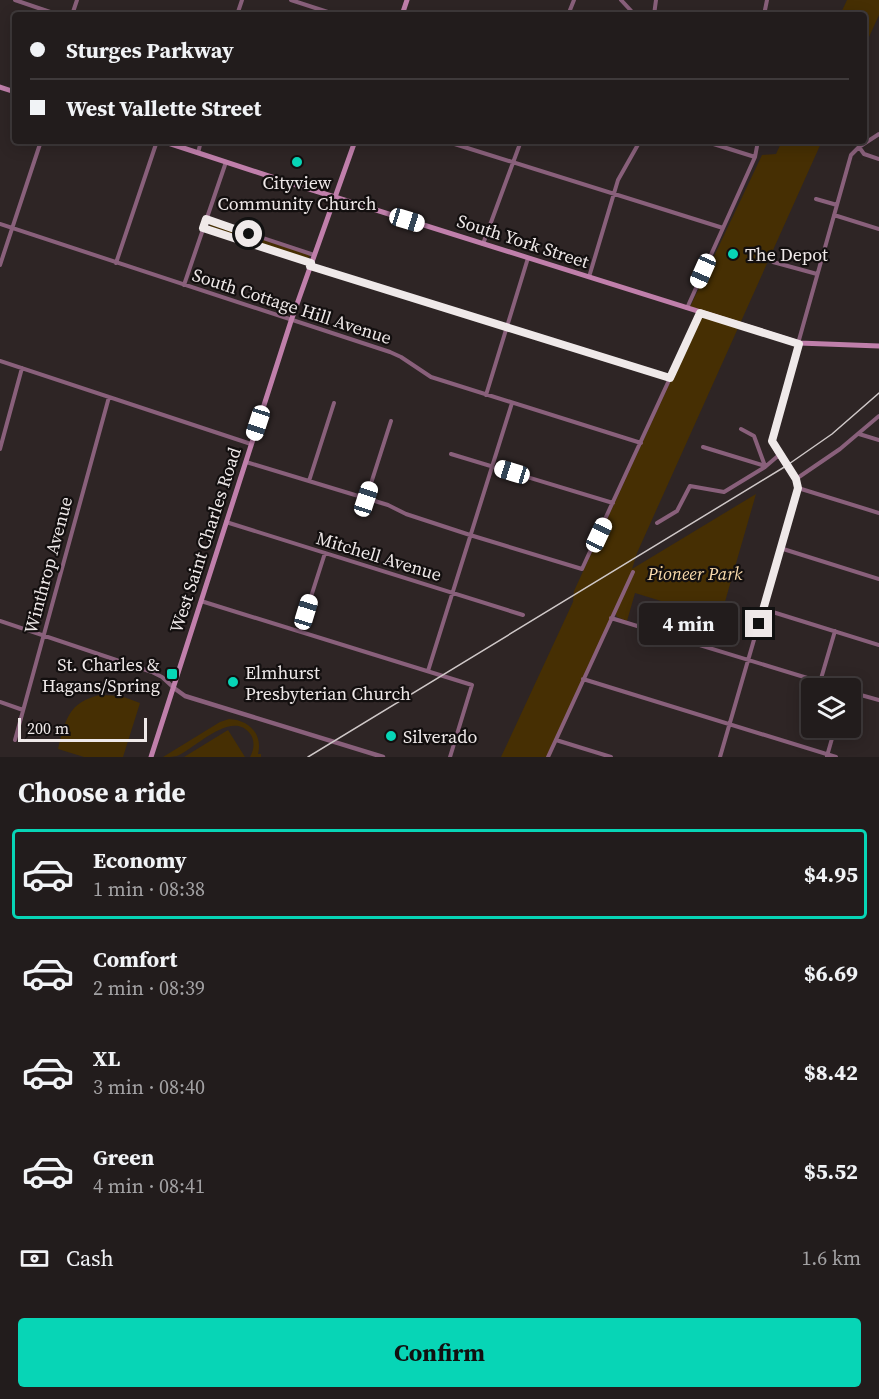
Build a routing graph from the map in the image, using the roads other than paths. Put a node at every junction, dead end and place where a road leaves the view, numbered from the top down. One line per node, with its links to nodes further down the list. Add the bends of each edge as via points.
1 (15, 0): 4 (street)
2 (291, 0): 5 (street)
3 (621, 0): 6 (street)
4 (50, 12)
5 (328, 12)
6 (632, 12)
7 (40, 144): 31 (street)
8 (156, 144): 39 (street)
9 (171, 144): 19 (main road, South York Street)
10 (200, 144): 19 (street)
11 (354, 144): 25 (main road, West Saint Charles Road)
12 (454, 144): 23 (street)
13 (520, 144): 23 (street)
14 (638, 144): 24 (street)
15 (714, 144): 20 (street)
16 (757, 144): 20 (street)
17 (864, 144): 18 (street)
18 (859, 147): 21 (street, via 864,154); 27 (street, via 851,155)
19 (198, 153): 22 (main road, South York Street)
20 (755, 157): 33 (street)
21 (879, 159)
22 (226, 162): 25 (main road, South York Street); 29 (street)
23 (513, 163): 24 (street); 35 (street)
24 (614, 194): 33 (street); 43 (street)
25 (335, 197): 35 (main road, South York Street); 36 (main road, West Saint Charles Road)
26 (816, 199): 27 (street)
27 (837, 205): 28 (street)
28 (834, 215): 34 (street); 42 (street)
29 (206, 219): 32 (street); 36 (street)
30 (0, 224): 31 (street, South Cottage Hill Avenue)
31 (12, 228): 39 (street, South Cottage Hill Avenue); 40 (street)
32 (203, 228): 41 (street); 44 (street)
33 (723, 228): 45 (street)
34 (879, 229)
35 (483, 244): 37 (main road, South York Street)
36 (314, 255): 41 (main road, West Saint Charles Road)
37 (528, 258): 43 (main road, South York Street); 48 (street)
38 (773, 262): 42 (street)
39 (116, 263): 44 (street, South Cottage Hill Avenue)
40 (0, 265)
41 (311, 265): 47 (main road, West Saint Charles Road); 48 (street)
42 (817, 274): 49 (street)
43 (589, 278): 45 (main road, South York Street)
44 (184, 285): 47 (street, South Cottage Hill Avenue)
45 (686, 309): 46 (main road, South York Street)
46 (700, 313): 49 (main road, South York Street); 53 (street)
47 (291, 321): 54 (street, South Cottage Hill Avenue, via 390,352 431,377); 64 (main road, West Saint Charles Road)
48 (507, 327): 53 (street); 54 (street)
49 (799, 344): 50 (main road, South York Street); 68 (street, via 772,441)
50 (879, 346)
51 (0, 361): 52 (street)
52 (22, 368): 55 (street); 66 (street)
53 (670, 378): 63 (street)
54 (486, 395): 57 (street, South Cottage Hill Avenue)
55 (109, 397): 64 (street); 93 (street, Winthrop Avenue)
56 (333, 403): 73 (street)
57 (512, 403): 63 (street, South Cottage Hill Avenue); 70 (street)
58 (879, 416): 61 (street)
59 (391, 421): 75 (street)
60 (741, 429): 71 (street, via 754,436)
61 (858, 434): 62 (street); 72 (street)
62 (879, 441)
63 (640, 443): 76 (street)
64 (251, 444): 69 (main road, West Saint Charles Road)
65 (703, 447): 71 (street)
66 (0, 449)
67 (451, 454): 70 (street)
68 (779, 455): 71 (street); 72 (street)
69 (246, 462): 73 (street); 78 (main road, West Saint Charles Road)
70 (492, 466): 76 (street); 80 (street)
71 (765, 467): 79 (street, via 724,492 690,486 677,511)
72 (796, 479): 74 (street)
73 (309, 481): 75 (street)
74 (798, 488): 77 (street); 81 (street)
75 (366, 499): 80 (street)
76 (613, 503): 80 (street, via 582,569)
77 (879, 513)
78 (226, 522): 82 (street, Mitchell Avenue); 86 (main road, West Saint Charles Road)
79 (657, 523)
80 (470, 535): 85 (street)
81 (780, 548): 84 (street); 87 (street)
82 (325, 553): 85 (street, Mitchell Avenue); 91 (street)
83 (633, 572): 89 (street)
84 (879, 579)
85 (452, 592): 88 (street, Mitchell Avenue); 96 (street)
86 (201, 601): 91 (street); 100 (main road, West Saint Charles Road)
87 (763, 609): 92 (street); 95 (street)
88 (523, 615)
89 (611, 618): 95 (street); 99 (street)
90 (0, 621): 93 (street)
91 (300, 631): 96 (street)
92 (835, 631): 94 (street); 98 (street)
93 (43, 636): 100 (street, via 152,672); 104 (street, Winthrop Avenue)
94 (879, 645)
95 (748, 660): 97 (street); 105 (street)
96 (428, 671): 112 (street, via 472,685)
97 (807, 678)
98 (821, 678)
99 (583, 679): 105 (street); 108 (street)
100 (174, 688): 110 (main road, West Saint Charles Road); 111 (street, via 185,696)
101 (861, 695): 102 (street)
102 (879, 700)
103 (0, 702): 104 (street)
104 (23, 710): 107 (street, Winthrop Avenue)
105 (729, 724): 109 (street); 115 (street)
106 (832, 738): 109 (street)
107 (15, 740)
108 (556, 740): 113 (street); 114 (street)
109 (827, 756): 116 (street)
110 (151, 757)
111 (384, 757)
112 (450, 757)
113 (548, 757)
114 (610, 757)
115 (720, 757)
116 (836, 757)

